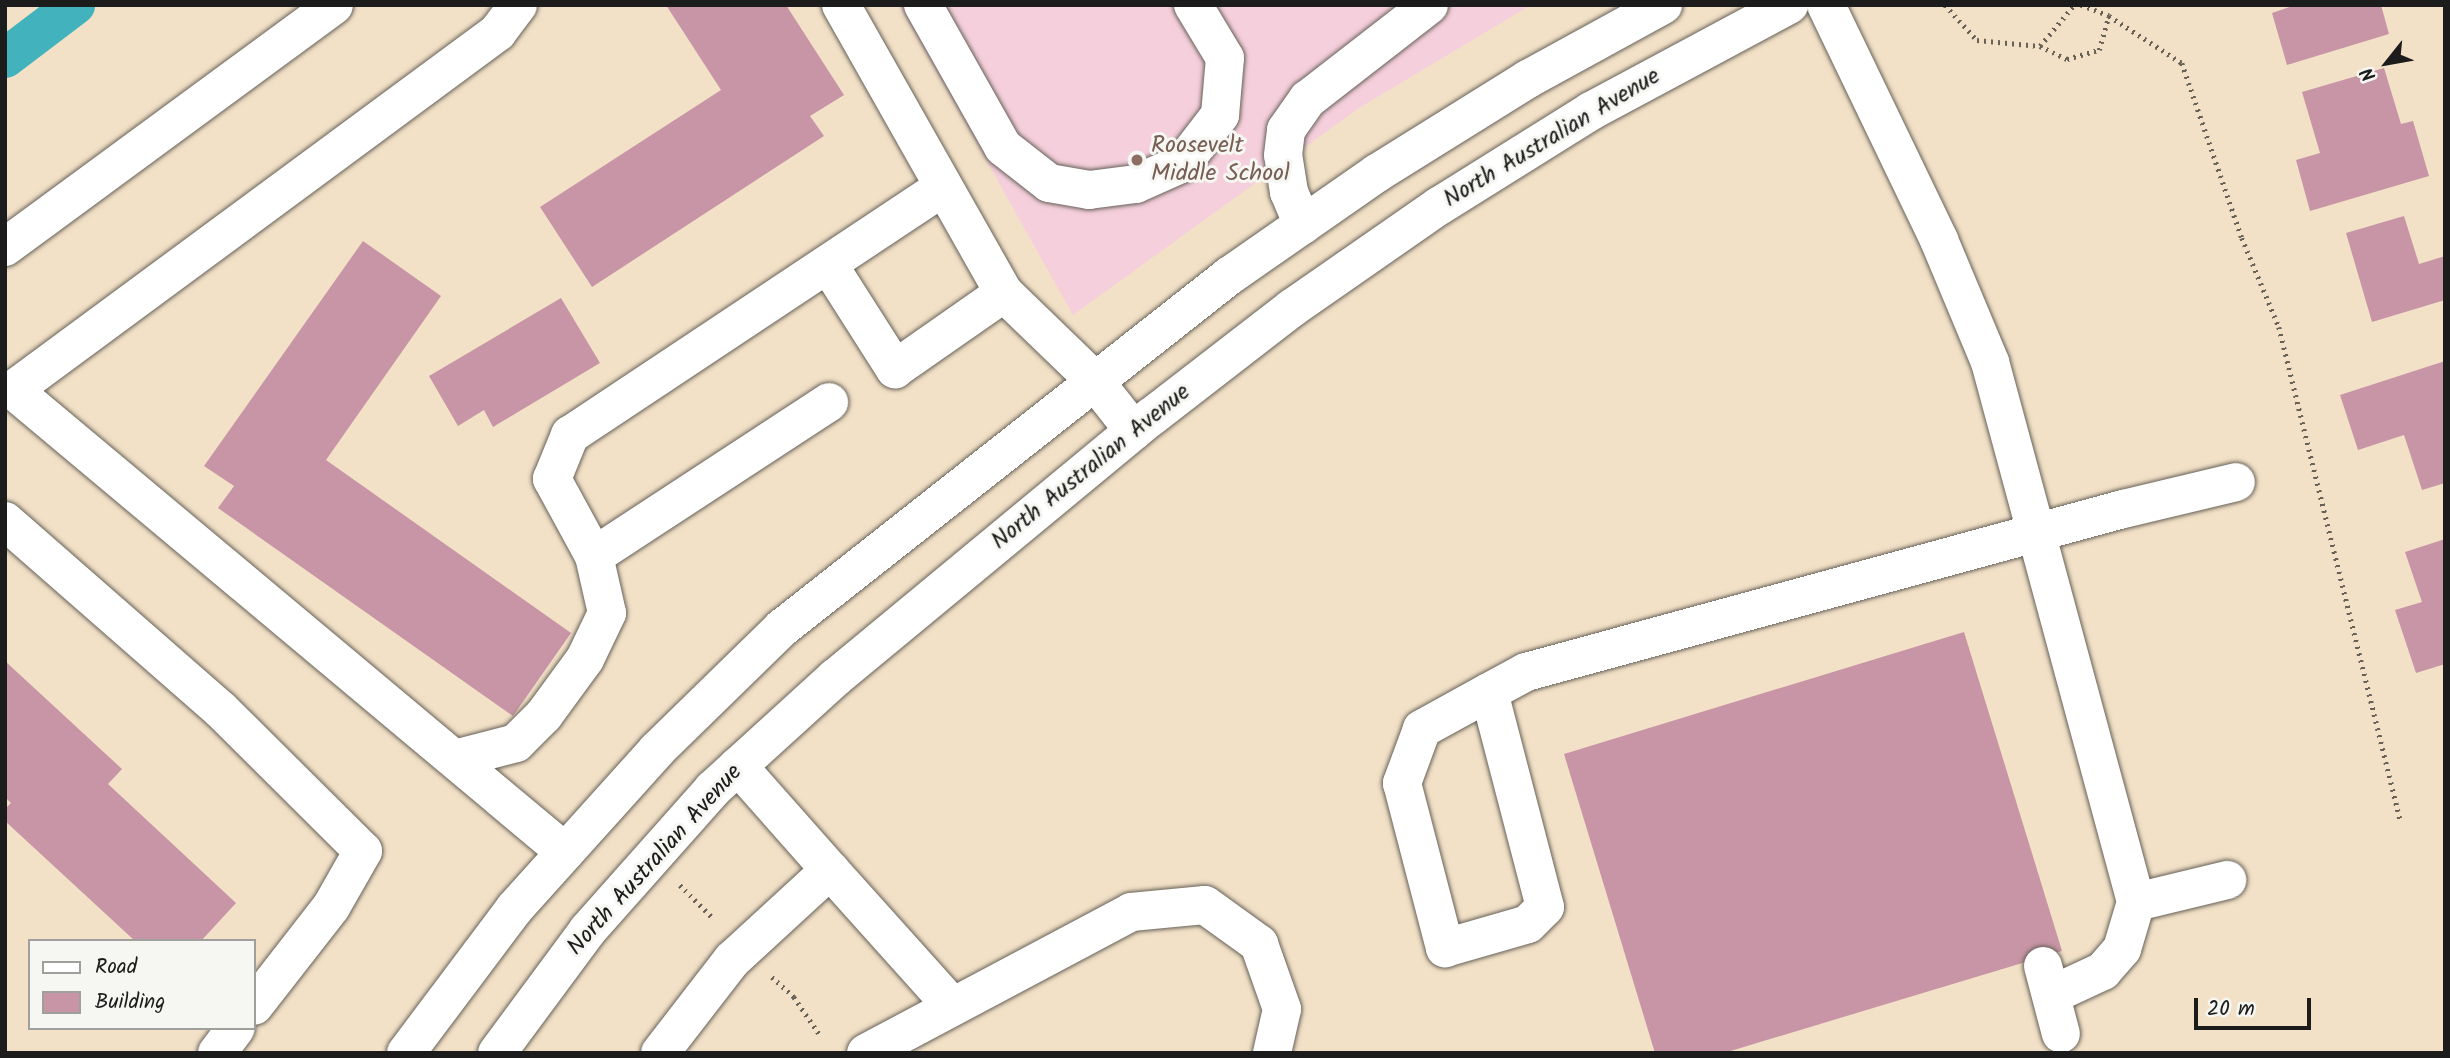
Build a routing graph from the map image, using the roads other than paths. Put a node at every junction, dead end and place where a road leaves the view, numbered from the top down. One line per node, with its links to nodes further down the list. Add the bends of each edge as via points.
1 (334, 5): 12 (main road)
2 (518, 5): 16 (main road, via 498,32)
3 (841, 5): 10 (main road)
4 (923, 5): 5 (main road, via 1003,147 1049,183 1089,190 1136,184 1183,163 1220,115 1225,58)
5 (1193, 5)
6 (1429, 5): 11 (main road, via 1308,99 1286,130 1283,155 1289,192)
7 (1662, 5): 11 (main road, via 1528,79)
8 (1788, 5): 18 (main road, North Australian Avenue, via 1591,111 1439,206 1292,307)
9 (1826, 5): 21 (main road, via 1939,240 1990,362)
10 (943, 187): 13 (main road); 14 (main road)
11 (1303, 225): 15 (main road)
12 (5, 247)
13 (828, 264): 14 (main road, via 895,369); 22 (main road, via 570,435 552,479)
14 (1004, 293): 15 (main road)
15 (1093, 379): 18 (main road); 26 (main road, via 782,628 657,750)
16 (9, 386): 24 (main road)
17 (830, 402): 22 (main road)
18 (1134, 431): 25 (main road, North Australian Avenue, via 845,669)
19 (2236, 482): 21 (main road)
20 (5, 522): 30 (main road, via 221,710 363,851 331,907)
21 (2039, 533): 23 (main road, via 1526,672); 29 (main road)
22 (594, 556): 24 (main road, via 607,613 585,659 544,715 516,743)
23 (1489, 692): 23 (main road, via 1545,907 1528,924 1445,948 1402,783 1422,729)
24 (454, 759): 26 (main road)
25 (738, 766): 27 (main road); 36 (main road, North Australian Avenue, via 588,930)
26 (565, 852): 35 (main road, via 514,909)
27 (830, 870): 31 (main road); 37 (main road, via 732,960)
28 (2227, 880): 29 (main road)
29 (2136, 902): 33 (main road, via 2122,949 2103,971 2047,981)
30 (256, 1003)
31 (951, 1005): 38 (main road); 39 (main road, via 1131,912 1205,905 1259,944 1282,1009)
32 (234, 1030): 34 (main road)
33 (2062, 1034)
34 (217, 1053)
35 (406, 1053)
36 (497, 1053)
37 (660, 1053)
38 (866, 1053)
39 (1272, 1053)

